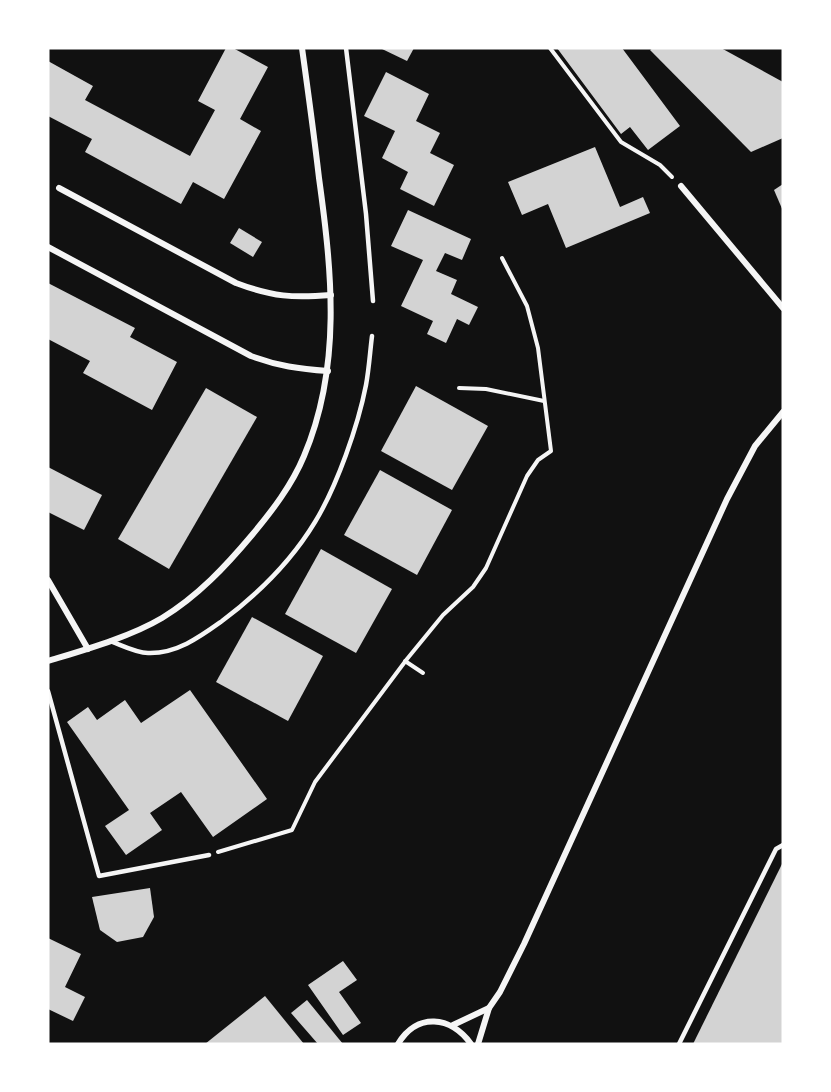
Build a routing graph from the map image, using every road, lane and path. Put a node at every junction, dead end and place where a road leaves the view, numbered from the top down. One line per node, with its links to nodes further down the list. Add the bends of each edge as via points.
1 (302, 48): 8 (street, via 328,243)
2 (346, 48): 9 (lane)
3 (550, 48): 4 (path, via 621,142 660,165)
4 (681, 186): 10 (street)
5 (59, 188): 8 (street, via 247,287 296,298)
6 (48, 247): 12 (street, via 250,356 284,367)
7 (502, 258): 14 (path, via 526,306 538,348)
8 (331, 295): 12 (street)
9 (373, 301)
10 (783, 308)
11 (372, 336): 17 (lane, via 355,430 315,522 286,561 248,602 195,641 147,654)
12 (328, 371): 17 (street, via 318,418 304,457 267,518 224,568 191,598 161,618)
13 (459, 388): 14 (path, via 486,389)
14 (544, 401): 20 (path, via 551,452 538,460 527,476 486,568 473,587 443,615)
15 (783, 412): 25 (street, via 755,446 727,499 524,944)
16 (48, 580): 18 (street)
17 (110, 641): 18 (street)
18 (88, 649): 19 (street)
19 (48, 661)
20 (405, 661): 21 (path); 24 (path, via 315,782 292,830)
21 (423, 673)
22 (48, 690): 24 (lane, via 99,876)
23 (783, 845): 30 (lane, via 776,849)
24 (209, 855)
25 (489, 1008): 26 (street); 29 (street)
26 (453, 1025): 27 (street, via 426,1022 414,1027); 28 (street)
27 (398, 1044)
28 (471, 1044)
29 (478, 1044)
30 (680, 1044)

